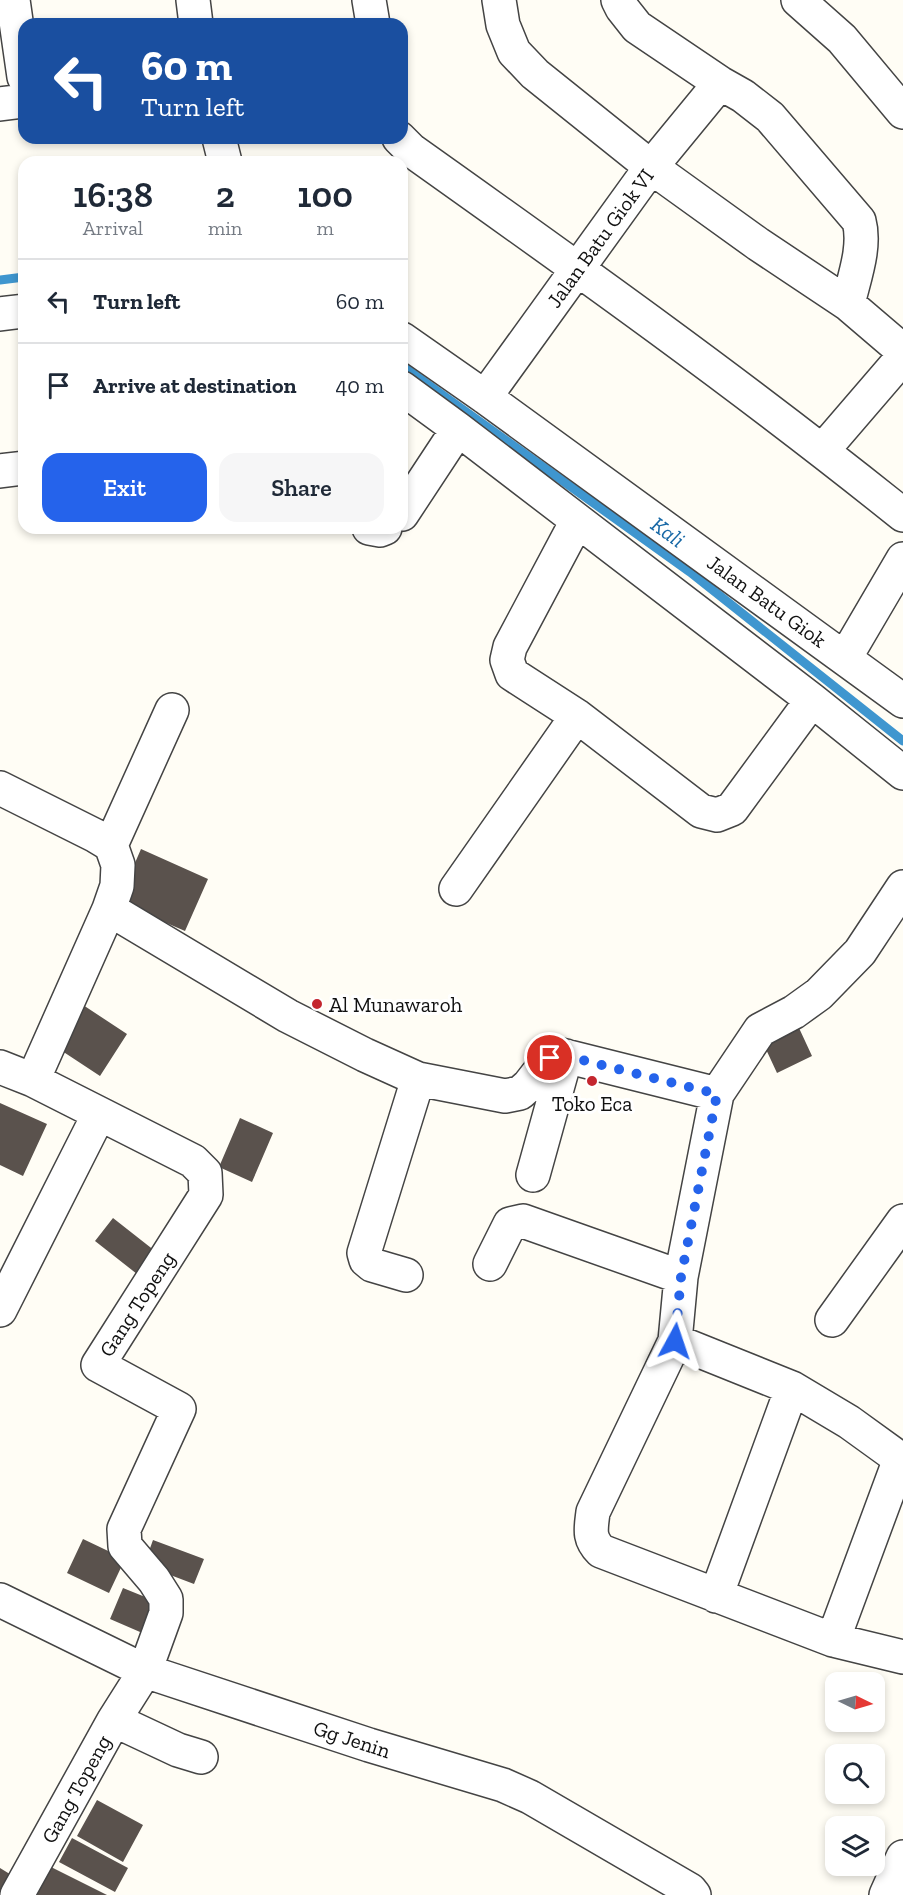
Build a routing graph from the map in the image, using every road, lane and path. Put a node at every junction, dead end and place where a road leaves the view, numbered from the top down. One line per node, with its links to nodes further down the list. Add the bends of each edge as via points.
1 (13, 0): 9 (street)
2 (192, 0): 7 (street)
3 (369, 0): 8 (street)
4 (500, 0): 15 (street, via 503,25 514,52 535,74)
5 (618, 0): 10 (street, via 638,27)
6 (798, 0): 13 (street, via 842,39)
7 (195, 18)
8 (372, 18)
9 (18, 35)
10 (720, 83): 15 (street, Jalan Batu Giok VI); 17 (street, via 770,117 859,221 862,233)
11 (18, 102): 12 (street)
12 (0, 104)
13 (903, 112)
14 (405, 144): 16 (street)
15 (651, 167): 16 (street, Jalan Batu Giok VI); 17 (street)
16 (578, 269): 24 (street, Jalan Batu Giok VI); 26 (street)
17 (848, 304): 21 (street)
18 (18, 312): 19 (street)
19 (0, 314)
20 (408, 343): 24 (street, Jalan Batu Giok)
21 (903, 351)
22 (903, 357): 26 (street)
23 (408, 392): 25 (street)
24 (485, 397): 33 (street, Jalan Batu Giok)
25 (458, 429): 29 (street); 31 (street)
26 (823, 450): 30 (street)
27 (18, 469): 28 (street)
28 (0, 471)
29 (408, 504)
30 (903, 515)
31 (577, 520): 34 (street); 37 (street, via 510,647 507,660 512,674)
32 (903, 560): 33 (street)
33 (845, 658): 35 (street, Jalan Batu Giok)
34 (812, 700): 37 (street, via 732,809 717,815 701,811); 38 (street)
35 (903, 701)
36 (172, 710): 40 (street)
37 (577, 716): 42 (street)
38 (903, 773)
39 (0, 788): 40 (street)
40 (111, 845): 43 (street, via 118,865 117,886)
41 (903, 887): 48 (street, via 860,952 819,994 760,1030)
42 (456, 889)
43 (109, 909): 46 (street, via 288,1016); 47 (street)
44 (566, 1056): 46 (street, via 557,1054 550,1058 520,1093 505,1096); 48 (street); 50 (street)
45 (0, 1067): 47 (street, Gang Topeng)
46 (418, 1079): 53 (street, via 364,1253 372,1265)
47 (33, 1080): 49 (street, Gang Topeng)
48 (717, 1094): 54 (street)
49 (99, 1114): 55 (street); 64 (street, Gang Topeng, via 193,1161 205,1173 206,1195 98,1365 179,1409 124,1529 125,1546 166,1599 166,1613)
50 (533, 1175)
51 (903, 1221): 56 (street)
52 (490, 1264): 54 (street, via 510,1224 523,1221)
53 (406, 1275)
54 (681, 1277): 57 (street)
55 (0, 1310)
56 (832, 1320)
57 (675, 1341): 58 (street); 60 (street, via 593,1512 591,1532 593,1543 601,1551)
58 (792, 1388): 59 (street); 60 (street)
59 (902, 1460): 62 (street)
60 (716, 1596): 62 (street)
61 (0, 1600): 64 (street, Gg Jenin)
62 (833, 1640): 63 (street)
63 (903, 1657)
64 (145, 1671): 65 (street, Gang Topeng); 69 (street, Gg Jenin, via 502,1785 540,1803)
65 (114, 1720): 66 (street, via 178,1750); 68 (street, Gang Topeng)
66 (201, 1756)
67 (903, 1857): 70 (street)
68 (17, 1895)
69 (694, 1895)
70 (886, 1895)

